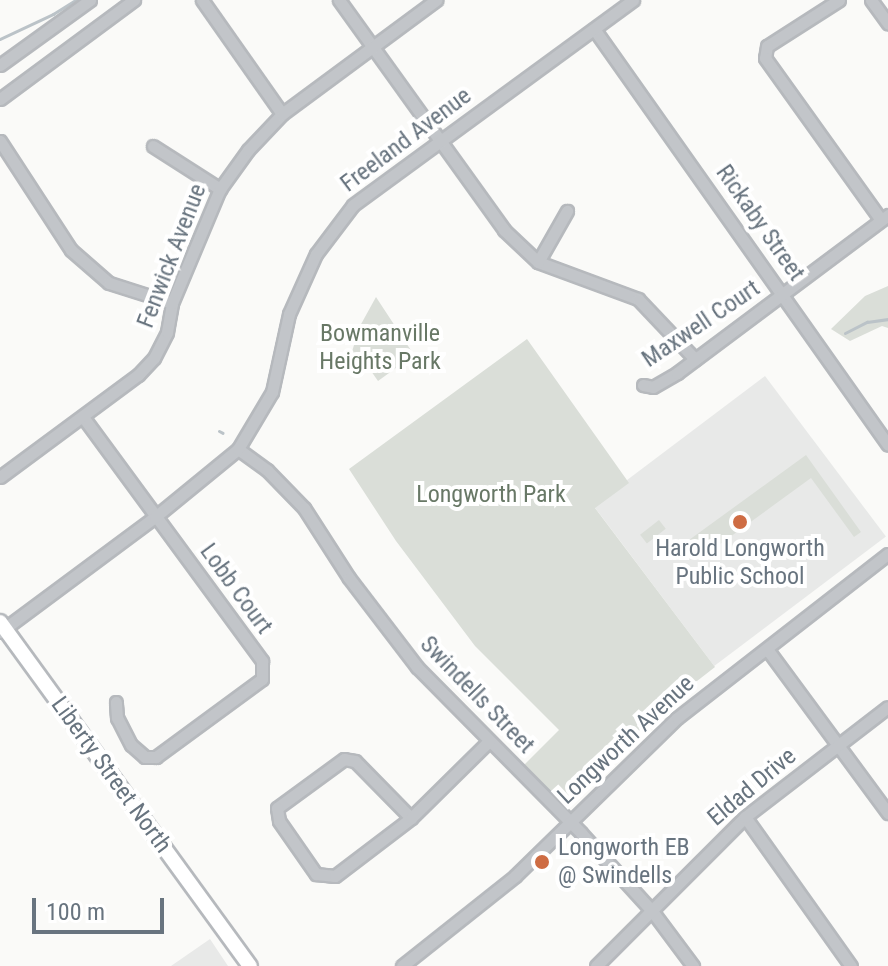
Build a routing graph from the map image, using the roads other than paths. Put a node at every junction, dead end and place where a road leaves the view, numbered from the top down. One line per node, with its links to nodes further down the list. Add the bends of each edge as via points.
1 (90, 0): 12 (street)
2 (134, 0): 13 (street)
3 (202, 0): 14 (street)
4 (339, 0): 11 (street)
5 (436, 0): 11 (street, Fenwick Avenue)
6 (633, 0): 10 (street, Freeland Avenue)
7 (839, 0): 20 (street, via 767,46 765,58)
8 (871, 0): 9 (street)
9 (888, 23)
10 (594, 29): 15 (street, Freeland Avenue); 22 (street, Rickaby Street)
11 (374, 48): 14 (street, Fenwick Avenue); 15 (street)
12 (0, 65)
13 (0, 99)
14 (282, 114): 18 (street, Fenwick Avenue)
15 (441, 140): 21 (street, via 504,230); 28 (street, Freeland Avenue, via 353,205 316,254 289,314 272,392)
16 (0, 141): 23 (street, via 71,250 109,283)
17 (153, 146): 18 (street)
18 (220, 189): 23 (street, Fenwick Avenue)
19 (567, 211): 21 (street)
20 (884, 218): 22 (street, Maxwell Court)
21 (538, 262): 24 (street, via 638,299)
22 (784, 294): 24 (street, Maxwell Court); 27 (street, Rickaby Street)
23 (172, 303): 26 (street, Fenwick Avenue, via 167,332 154,358)
24 (695, 359): 25 (street, Maxwell Court, via 653,387)
25 (643, 385)
26 (83, 417): 29 (street, Fenwick Avenue); 30 (street)
27 (888, 445)
28 (238, 449): 30 (street, Freeland Avenue); 36 (street, Swindells Street, via 304,508 405,654)
29 (0, 477)
30 (155, 517): 32 (street, Freeland Avenue); 34 (street, Lobb Court, via 262,661 262,679 156,757 145,757 131,745 117,718)
31 (888, 554): 33 (street, Longworth Avenue)
32 (1, 628): 43 (main road, Liberty Street North)
33 (767, 649): 37 (street); 41 (street, Longworth Avenue, via 659,733)
34 (116, 702)
35 (888, 707): 37 (street, Eldad Drive)
36 (489, 741): 40 (street); 41 (street, Swindells Street)
37 (839, 744): 38 (street); 39 (street, Eldad Drive)
38 (888, 813)
39 (745, 817): 42 (street, Eldad Drive); 47 (street)
40 (411, 818): 40 (street, via 335,876 316,874 279,821 277,808 344,759 355,761)
41 (570, 822): 42 (street, Swindells Street); 44 (street, Longworth Avenue, via 469,915)
42 (652, 911): 45 (street, Eldad Drive); 46 (street, Swindells Street)
43 (250, 966)
44 (402, 966)
45 (596, 966)
46 (693, 966)
47 (851, 966)

